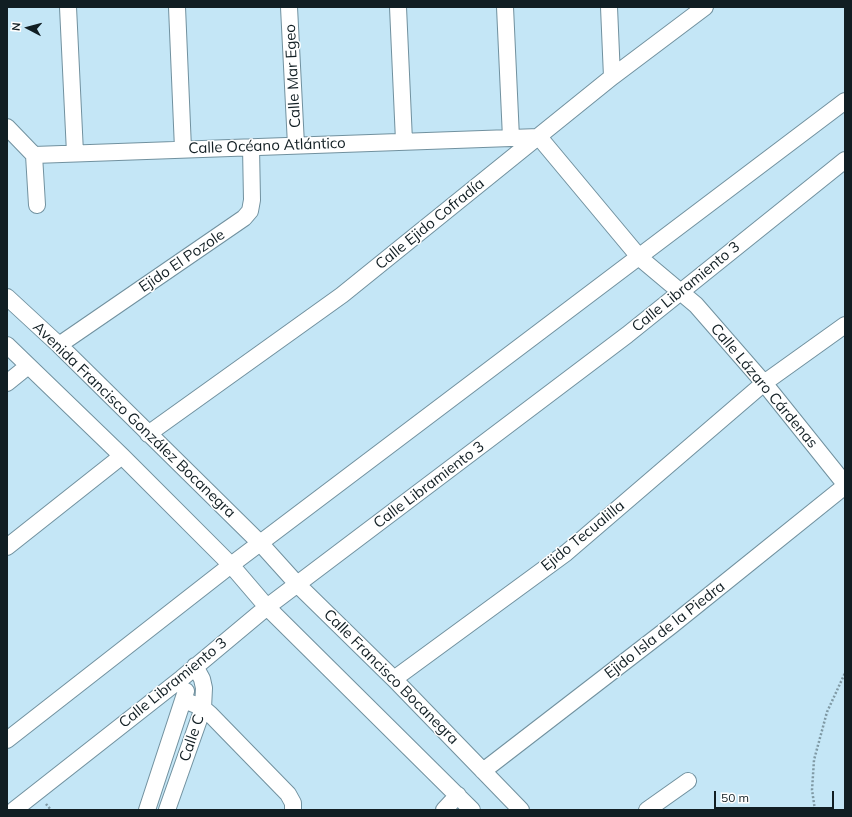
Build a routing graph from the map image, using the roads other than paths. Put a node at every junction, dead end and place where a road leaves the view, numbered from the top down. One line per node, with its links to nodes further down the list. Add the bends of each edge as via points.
1 (68, 7): 17 (street)
2 (177, 7): 16 (street)
3 (289, 7): 14 (street, Calle Mar Egeo)
4 (398, 7): 13 (street)
5 (505, 7): 12 (street)
6 (609, 7): 8 (street)
7 (705, 7): 8 (street, Calle Ejido Cofradía)
8 (612, 77): 11 (street, Calle Ejido Cofradía)
9 (845, 101): 21 (street)
10 (7, 127): 18 (street)
11 (539, 137): 12 (street, Calle Océano Atlántico); 21 (street, Calle Lázaro Cárdenas); 30 (street, Calle Ejido Cofradía, via 342,295)
12 (511, 138): 13 (street, Calle Océano Atlántico)
13 (404, 142): 14 (street, Calle Océano Atlántico)
14 (296, 145): 15 (street, Calle Océano Atlántico)
15 (251, 147): 16 (street, Calle Océano Atlántico); 26 (street, Ejido El Pozole, via 252,200 250,211 244,218)
16 (183, 149): 17 (street, Calle Océano Atlántico)
17 (75, 153): 18 (street, Calle Océano Atlántico)
18 (34, 155): 20 (street)
19 (845, 160): 22 (street, Calle Libramiento 3)
20 (37, 204)
21 (640, 258): 22 (street, Calle Lázaro Cárdenas); 33 (street)
22 (679, 292): 29 (street, Calle Lázaro Cárdenas, via 696,304); 36 (street, Calle Libramiento 3, via 627,335)
23 (7, 297): 26 (street, Avenida Francisco González Bocanegra)
24 (845, 325): 29 (street, Ejido Tecualilla)
25 (7, 345): 27 (street)
26 (59, 345): 30 (street, Avenida Francisco González Bocanegra)
27 (28, 366): 28 (street); 31 (street)
28 (7, 383)
29 (764, 383): 32 (street, Calle Lázaro Cárdenas); 40 (street, Ejido Tecualilla, via 566,552)
30 (148, 434): 33 (street, Avenida Francisco González Bocanegra)
31 (122, 456): 34 (street); 35 (street)
32 (845, 485): 44 (street, Ejido Isla de la Piedra, via 671,626)
33 (261, 544): 35 (street); 36 (street, Calle Francisco Bocanegra)
34 (7, 547)
35 (231, 565): 37 (street); 43 (street)
36 (298, 585): 37 (street, Calle Libramiento 3); 40 (street, Calle Francisco Bocanegra)
37 (268, 607): 38 (street, Calle Libramiento 3); 46 (street)
38 (195, 666): 39 (street, Calle Libramiento 3); 42 (street, Calle C, via 204,688)
39 (182, 678): 41 (street, Calle C, via 186,686); 47 (street, Calle Libramiento 3)
40 (394, 679): 44 (street, Calle Francisco Bocanegra)
41 (184, 700): 42 (street); 48 (street, Calle C)
42 (203, 708): 49 (street, Calle C); 50 (street, via 288,794 293,803)
43 (9, 736)
44 (483, 771): 53 (street, Calle Francisco Bocanegra)
45 (688, 781): 54 (street)
46 (458, 795): 51 (street); 52 (street)
47 (14, 810)
48 (147, 810)
49 (167, 810)
50 (293, 810)
51 (444, 810)
52 (472, 810)
53 (521, 810)
54 (647, 810)

